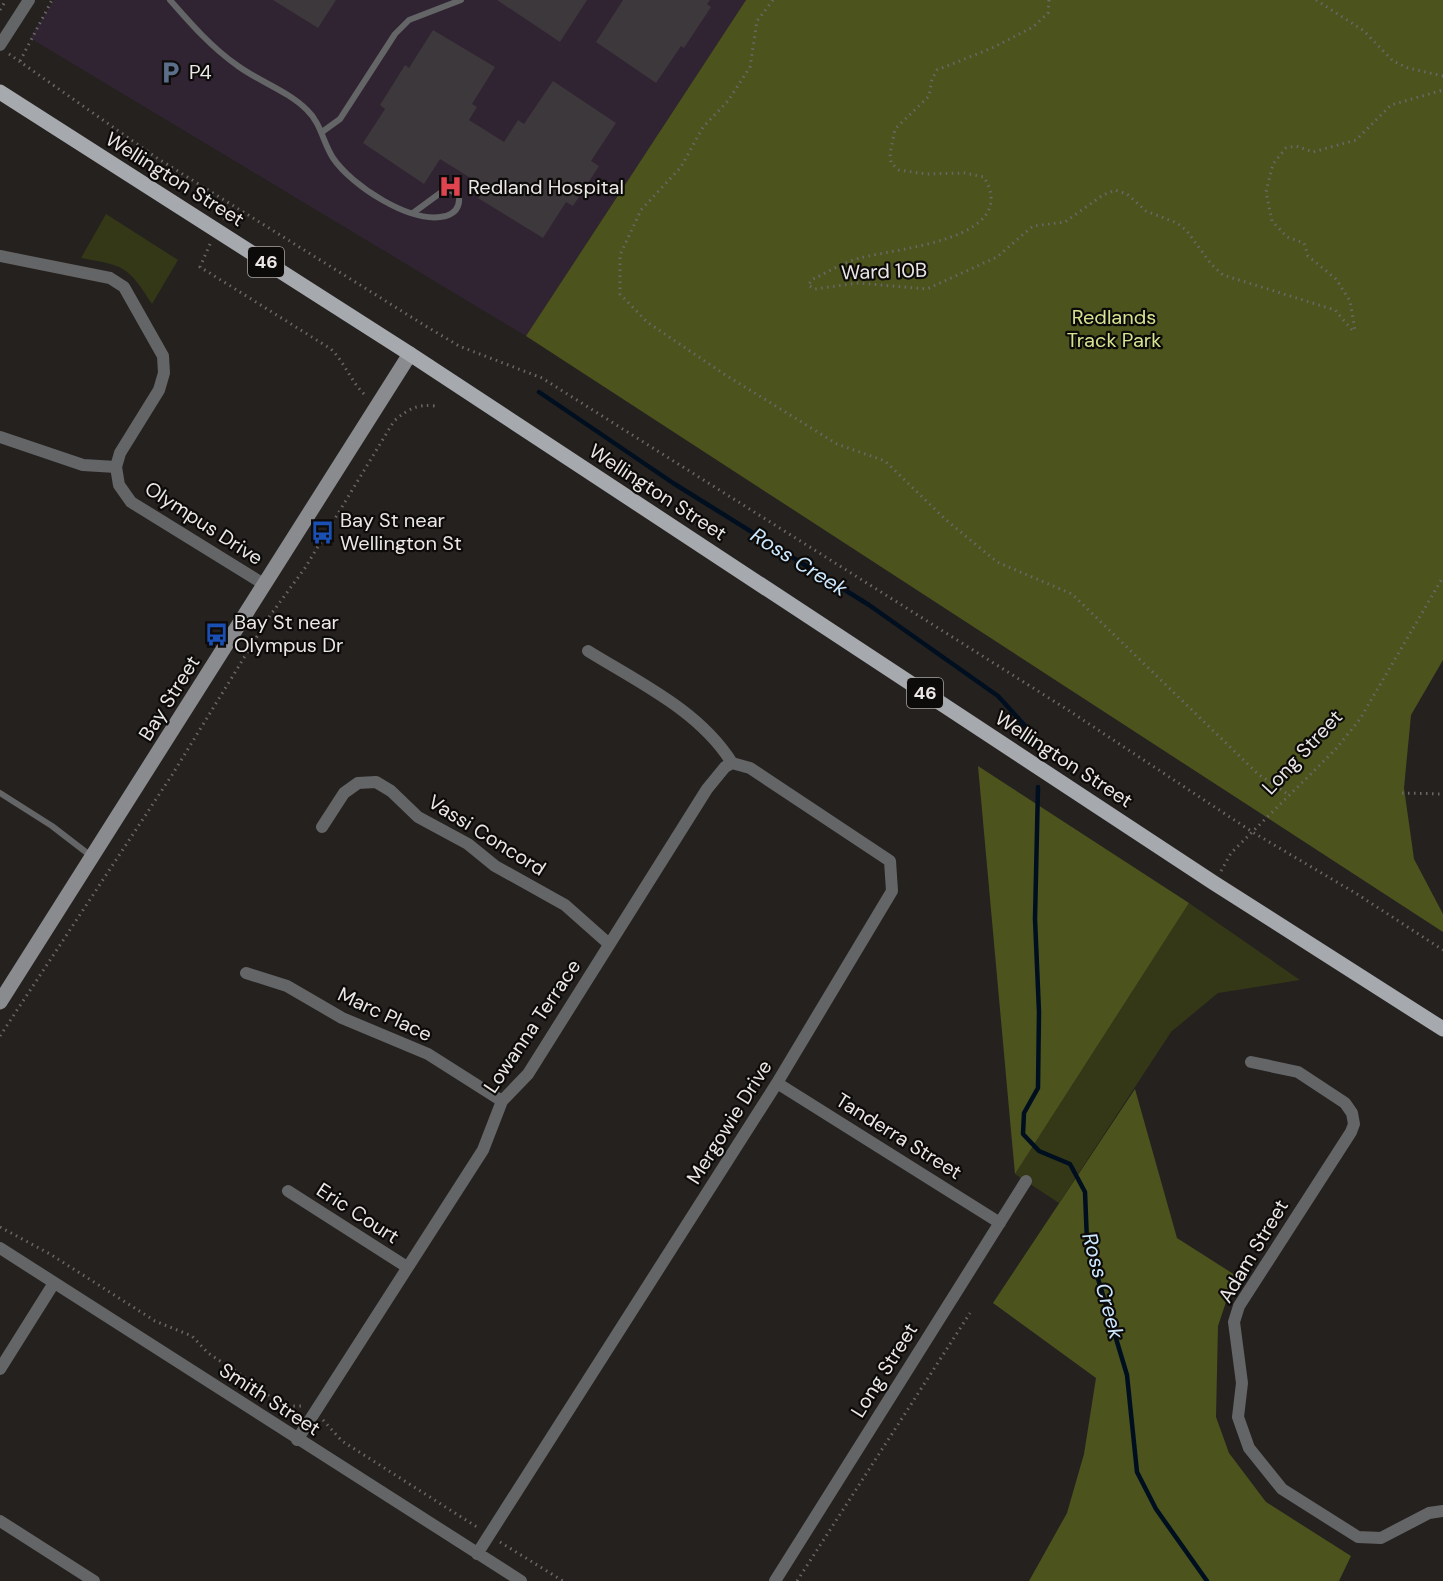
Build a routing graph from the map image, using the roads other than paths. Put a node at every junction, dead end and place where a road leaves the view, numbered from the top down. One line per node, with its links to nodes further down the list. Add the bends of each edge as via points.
1 (29, 0): 4 (street)
2 (170, 0): 6 (lane, via 212,47 295,100 309,111)
3 (461, 0): 6 (lane, via 409,20 395,34 340,119)
4 (0, 47)
5 (0, 92): 9 (main road, Wellington Street / 46)
6 (322, 132): 7 (lane, via 343,172 397,208)
7 (413, 213): 7 (lane, via 447,188 459,196 460,203 449,215 427,217)
8 (0, 256): 11 (street, via 110,278 124,287 162,356 164,373 159,390 120,453)
9 (410, 354): 12 (street, Bay Street); 21 (main road, Wellington Street / 46)
10 (0, 437): 11 (street, via 83,465)
11 (116, 467): 12 (street, Olympus Drive, via 119,485 131,502)
12 (262, 583): 17 (street, Bay Street, via 229,642)
13 (588, 651): 14 (street, via 672,703 713,737)
14 (732, 763): 18 (street, Lowanna Terrace, via 707,789); 23 (street, Mergowie Drive, via 750,768 890,861 892,891)
15 (0, 793): 17 (lane)
16 (322, 827): 18 (street, Vassi Concord, via 344,793 358,783 376,782 418,817 565,905)
17 (92, 856): 20 (street, Bay Street)
18 (609, 944): 24 (street, Lowanna Terrace, via 528,1074)
19 (246, 972): 24 (street, Marc Place, via 287,986 342,1018 428,1054)
20 (0, 1002)
21 (1443, 1029)
22 (1251, 1062): 33 (street, Adam Street, via 1298,1072 1345,1103 1354,1124 1250,1289 1234,1322 1242,1383 1238,1417 1249,1448 1282,1489 1358,1538 1381,1538 1429,1513)
23 (777, 1083): 27 (street, Tanderra Street); 35 (street, Mergowie Drive)
24 (502, 1101): 29 (street, Lowanna Terrace, via 483,1150)
25 (1026, 1181): 27 (street, Long Street)
26 (288, 1191): 29 (street, Eric Court)
27 (1000, 1223): 38 (street, Long Street)
28 (0, 1248): 30 (street, Smith Street)
29 (407, 1267): 32 (street, Lowanna Terrace)
30 (54, 1283): 31 (street); 32 (street, Smith Street)
31 (0, 1369)
32 (297, 1440): 35 (street, Smith Street)
33 (1443, 1511)
34 (0, 1521): 36 (street)
35 (477, 1554): 37 (street, Smith Street)
36 (94, 1581)
37 (521, 1581)
38 (775, 1581)

